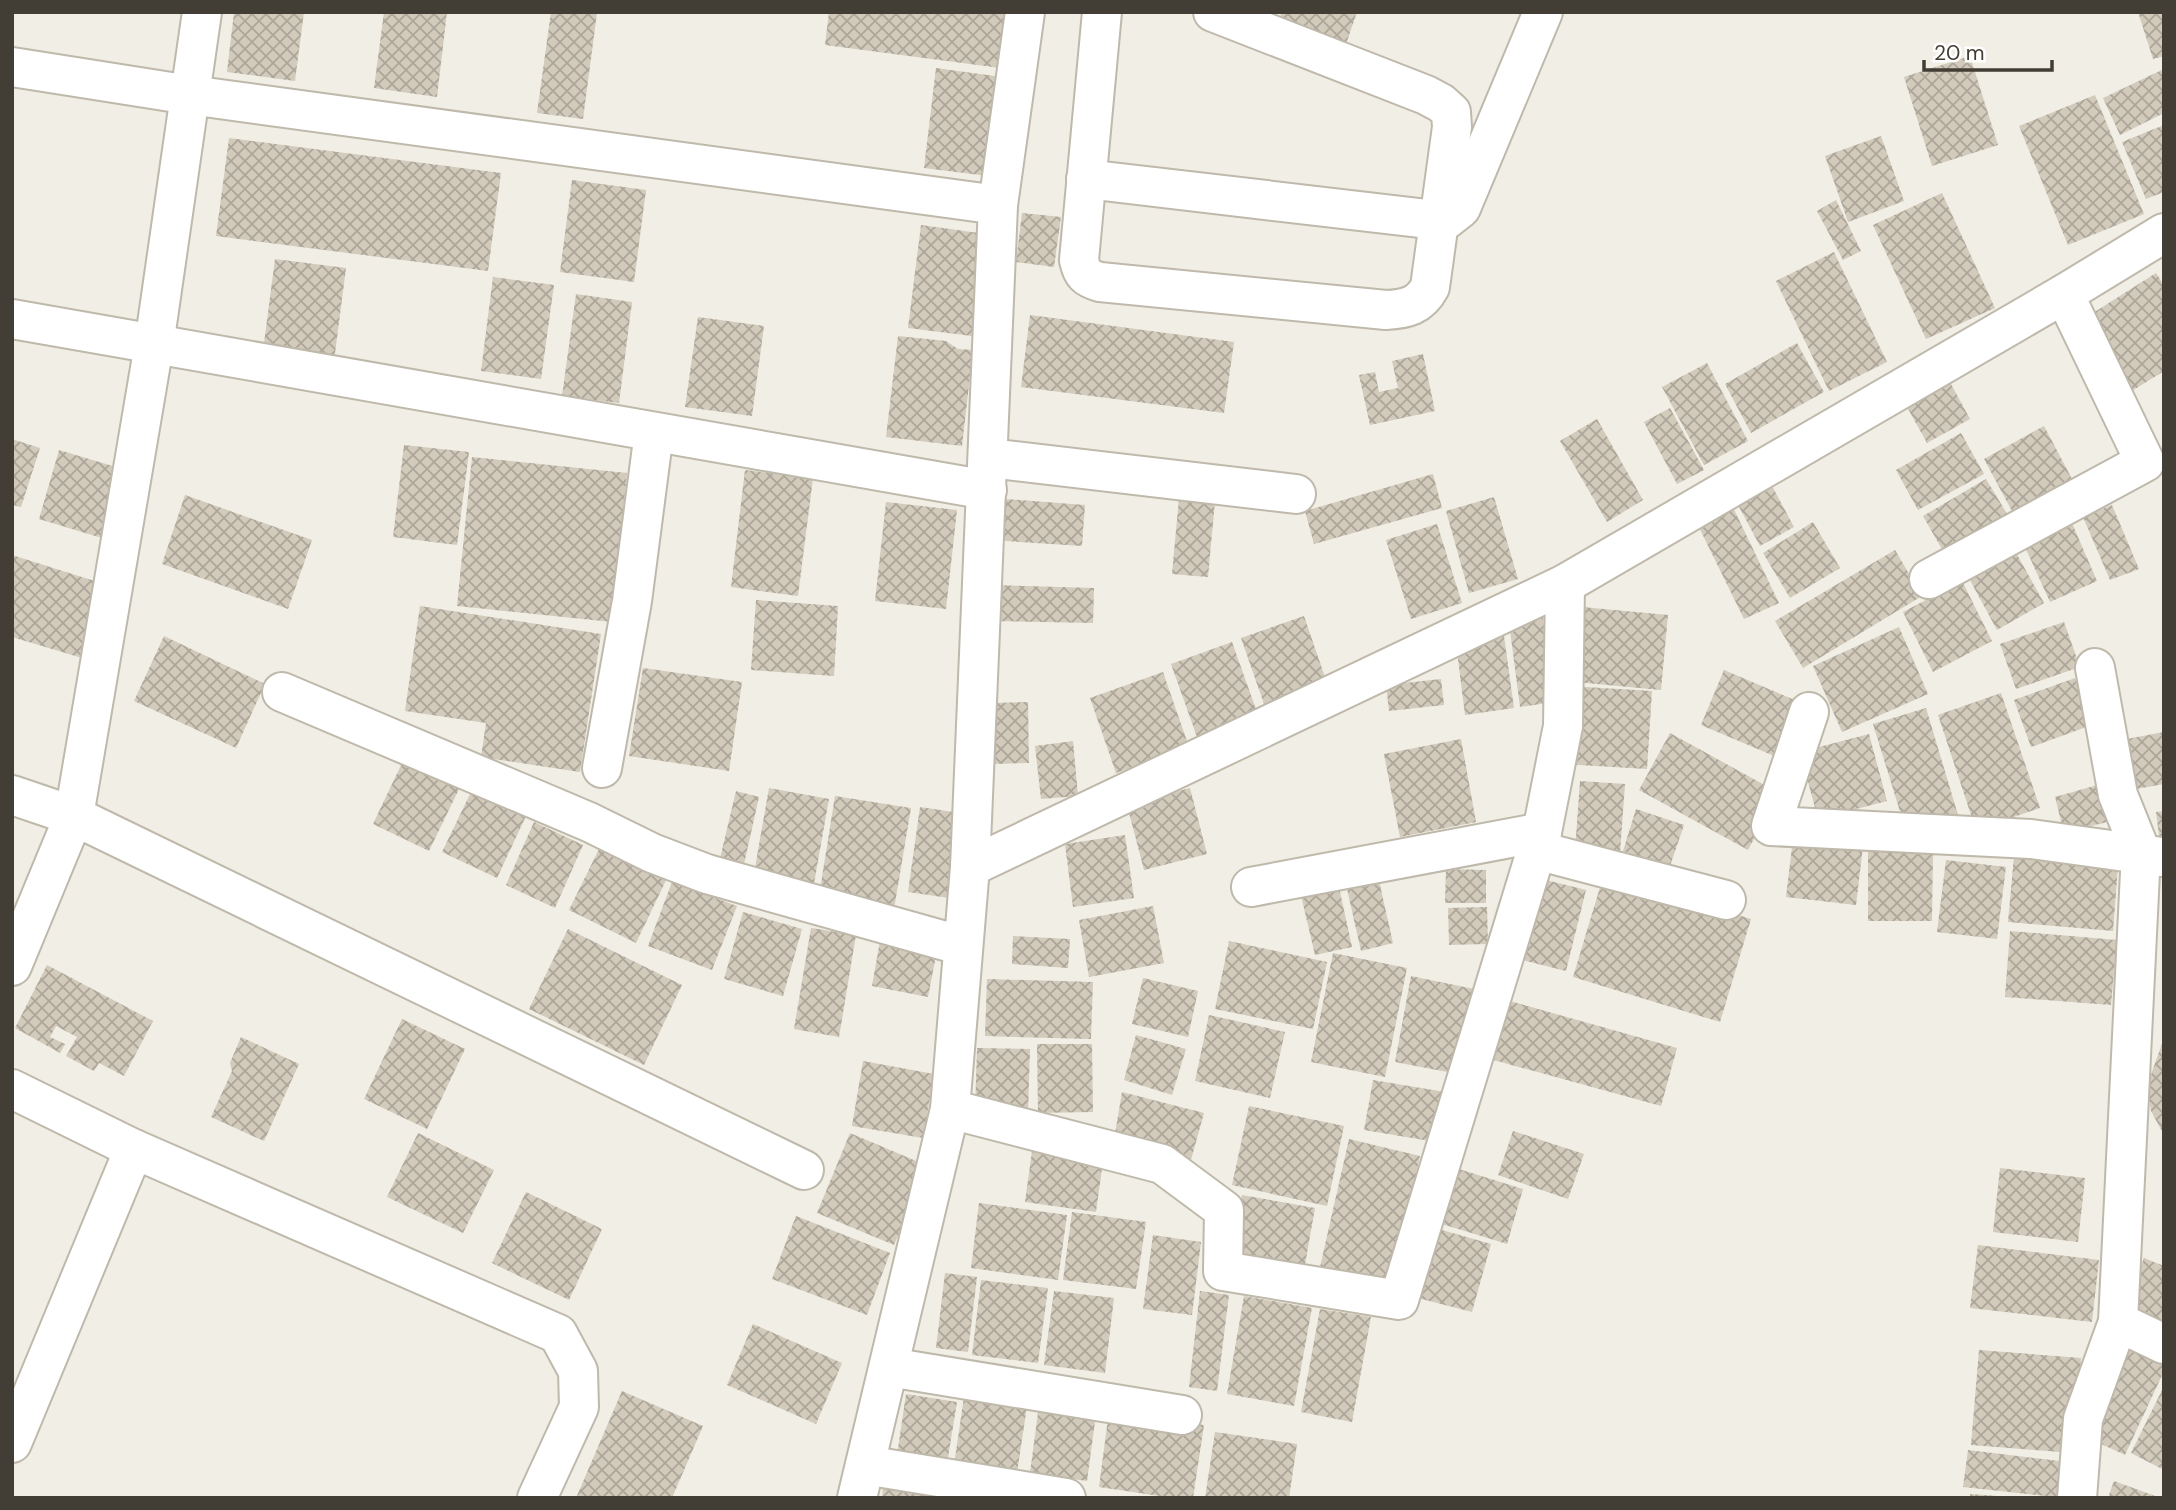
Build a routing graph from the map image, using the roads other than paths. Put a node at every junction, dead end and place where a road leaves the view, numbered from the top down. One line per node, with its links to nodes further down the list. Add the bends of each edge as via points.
1 (202, 12): 7 (street)
2 (1025, 12): 9 (street)
3 (1102, 12): 8 (street)
4 (1213, 12): 10 (street, via 1441,103 1451,113 1452,127)
5 (1543, 12): 10 (street, via 1461,208)
6 (12, 67): 7 (street)
7 (190, 94): 9 (street); 14 (street)
8 (1086, 179): 10 (street); 10 (street, via 1079,260 1081,271 1100,282 1400,309 1414,305 1430,286)
9 (998, 205): 16 (street)
10 (1439, 220)
11 (2164, 233): 12 (street)
12 (2064, 294): 18 (street, via 2145,462); 19 (street)
13 (12, 320): 14 (street)
14 (154, 345): 15 (street); 25 (street)
15 (654, 432): 16 (street); 23 (street, via 632,601)
16 (988, 474): 17 (street); 28 (street)
17 (1296, 494)
18 (1929, 579)
19 (1565, 584): 26 (street, via 1563,726); 28 (street)
20 (2095, 668): 27 (street, via 2118,795)
21 (282, 692): 31 (street, via 696,870)
22 (1810, 712): 27 (street, via 1771,826 2031,839)
23 (602, 768)
24 (12, 795): 25 (street)
25 (74, 816): 32 (street); 37 (street)
26 (1539, 841): 29 (street); 30 (street); 35 (street, via 1399,1300 1223,1270 1224,1210 1162,1164)
27 (2153, 855): 33 (street)
28 (970, 867): 31 (street)
29 (1251, 887)
30 (1726, 900)
31 (963, 946): 35 (street)
32 (12, 966)
33 (2147, 1041): 38 (street)
34 (12, 1089): 36 (street)
35 (950, 1109): 40 (street)
36 (134, 1149): 41 (street); 45 (street, via 558,1334 578,1371 579,1407)
37 (804, 1170)
38 (2118, 1322): 39 (street); 47 (street, via 2083,1419)
39 (2164, 1344)
40 (889, 1367): 42 (street); 44 (street)
41 (24, 1385): 43 (street)
42 (1182, 1415)
43 (12, 1443)
44 (861, 1481): 46 (street)
45 (537, 1498)
46 (1066, 1498)
47 (2077, 1498)

